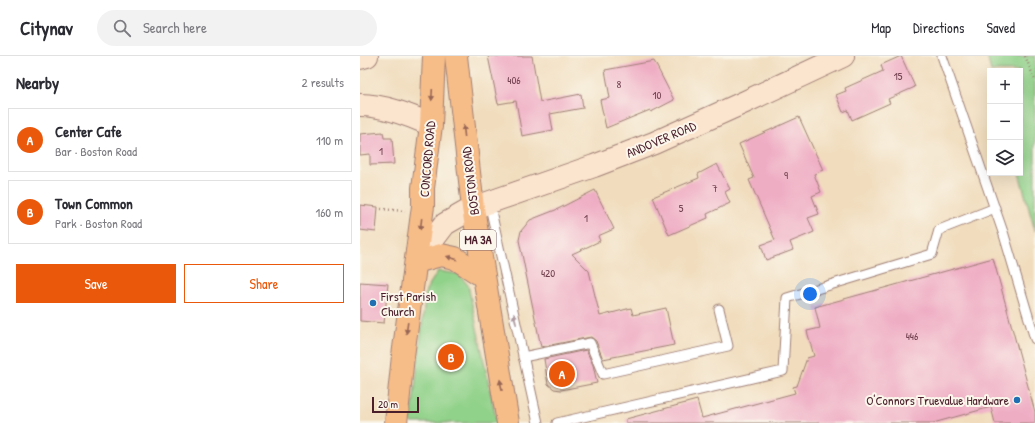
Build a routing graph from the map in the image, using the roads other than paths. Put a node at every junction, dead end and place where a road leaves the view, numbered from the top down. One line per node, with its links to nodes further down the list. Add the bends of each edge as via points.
1 (367, 56): 6 (main road)
2 (434, 56): 8 (main road, CONCORD ROAD, one-way to 8)
3 (456, 56): 9 (main road, BOSTON ROAD / MA 3A, one-way to 3)
4 (843, 56): 9 (main road, ANDOVER ROAD, via 654,143)
5 (942, 56): 10 (lane)
6 (360, 58)
7 (360, 105): 8 (main road, via 405,114)
8 (430, 125): 11 (main road, CONCORD ROAD, one-way to 11)
9 (481, 205): 11 (main road, CONCORD ROAD, via 445,224); 12 (main road, BOSTON ROAD / MA 3A); 15 (lane, one-way to 9)
10 (995, 208): 14 (lane); 16 (lane, via 939,230 932,254 787,298 783,371)
11 (416, 262): 12 (main road, one-way to 11, via 455,258 441,255); 17 (main road, CONCORD ROAD, one-way to 17)
12 (484, 277): 18 (main road, BOSTON ROAD / MA 3A, one-way to 12)
13 (719, 309): 15 (lane, via 728,346 603,374 590,343)
14 (1035, 340)
15 (523, 357): 19 (lane)
16 (575, 421): 20 (lane)
17 (396, 423)
18 (508, 423)
19 (538, 423)
20 (557, 423)

